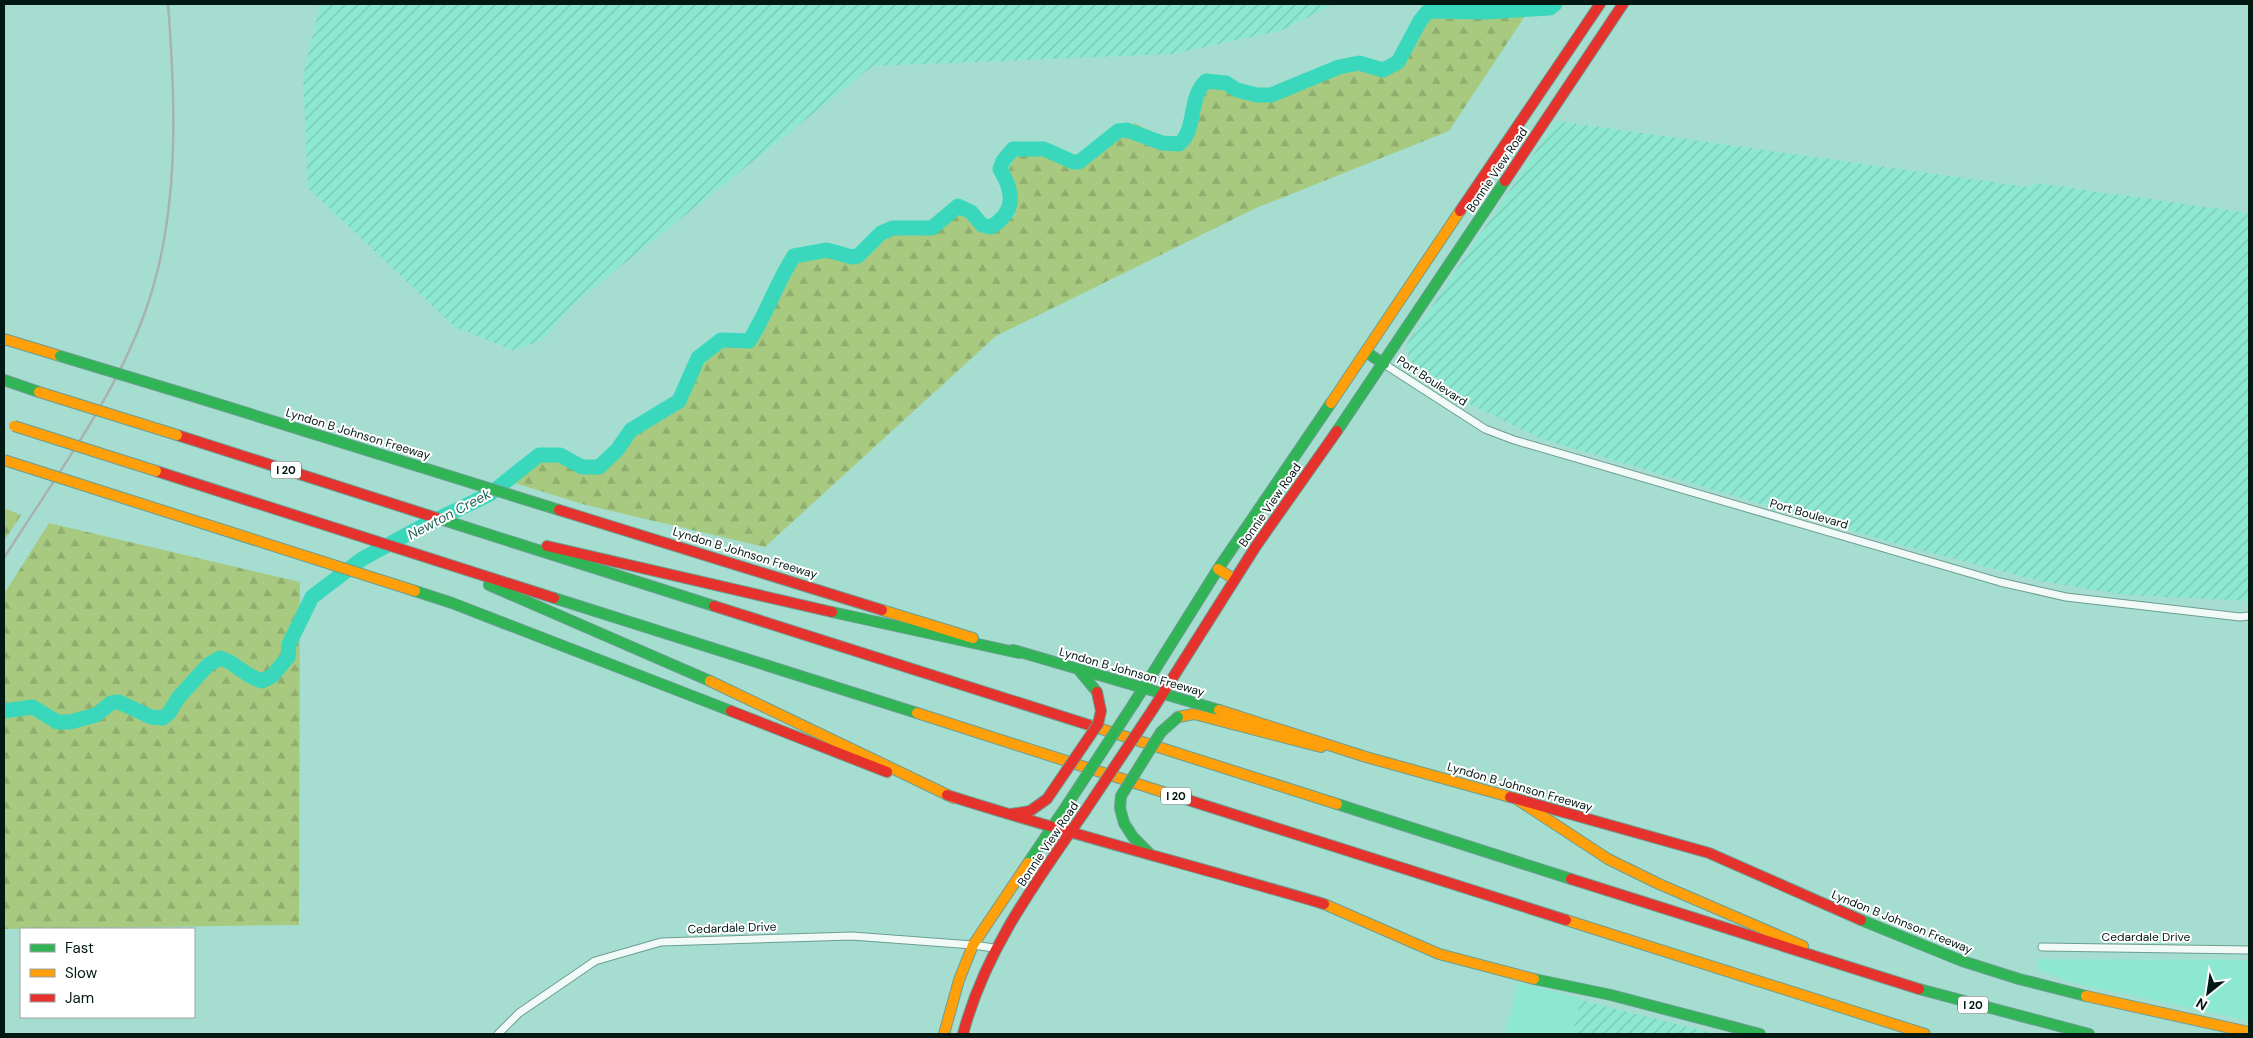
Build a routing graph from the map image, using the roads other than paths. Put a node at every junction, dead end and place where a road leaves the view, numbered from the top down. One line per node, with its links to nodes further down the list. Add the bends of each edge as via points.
1 (1600, 4): 4 (main road, Bonnie View Road)
2 (1623, 4): 5 (main road, Bonnie View Road)
3 (4, 339): 14 (main road, Lyndon B Johnson Freeway, bridge)
4 (1366, 352): 5 (main road); 11 (main road, Bonnie View Road)
5 (1384, 364): 12 (main road, Bonnie View Road); 13 (street, Port Boulevard, via 1485,429 1514,440 1814,526 1932,564 2066,597)
6 (4, 380): 9 (main road, I 20, bridge)
7 (4, 422): 10 (main road, I 20, bridge)
8 (4, 460): 19 (main road, bridge, via 452,604)
9 (473, 531): 14 (main road); 29 (main road, I 20)
10 (427, 558): 19 (main road, via 692,673); 35 (main road, I 20)
11 (1218, 569): 12 (main road); 16 (main road, Bonnie View Road)
12 (1234, 579): 17 (main road, Bonnie View Road)
13 (2249, 616)
14 (1019, 652): 15 (main road, Lyndon B Johnson Freeway)
15 (1078, 669): 16 (main road, Lyndon B Johnson Freeway); 21 (main road, bridge, via 1097,692 1101,711 1098,724 1047,799 1030,811)
16 (1145, 688): 17 (main road, Lyndon B Johnson Freeway); 22 (main road, Bonnie View Road, bridge)
17 (1164, 694): 18 (main road, Lyndon B Johnson Freeway); 23 (main road, Bonnie View Road, bridge)
18 (1366, 756): 20 (main road, Lyndon B Johnson Freeway); 24 (main road, bridge, via 1301,743 1194,714 1178,717 1161,732 1121,796 1124,823)
19 (954, 798): 21 (main road)
20 (1515, 798): 29 (main road, via 1608,859); 30 (main road, Lyndon B Johnson Freeway, via 1709,853 1850,916 1962,961 2118,1004)
21 (1007, 815): 22 (main road)
22 (1050, 828): 23 (main road); 25 (main road, Bonnie View Road)
23 (1070, 833): 24 (main road); 27 (main road, Bonnie View Road)
24 (1149, 854): 34 (main road, via 1329,905 1439,954)
25 (973, 945): 27 (street, Cedardale Drive); 31 (street, Cedardale Drive, via 852,936 661,942 595,961 519,1013); 32 (main road, Bonnie View Road)
26 (2042, 947): 28 (street, Cedardale Drive)
27 (994, 948): 33 (main road, Bonnie View Road, via 969,1006)
28 (2249, 950)
29 (1858, 970): 36 (main road, I 20, via 1962,1002)
30 (2249, 1032)
31 (498, 1034)
32 (944, 1034)
33 (963, 1034)
34 (1760, 1034)
35 (1925, 1034)
36 (2089, 1034)

